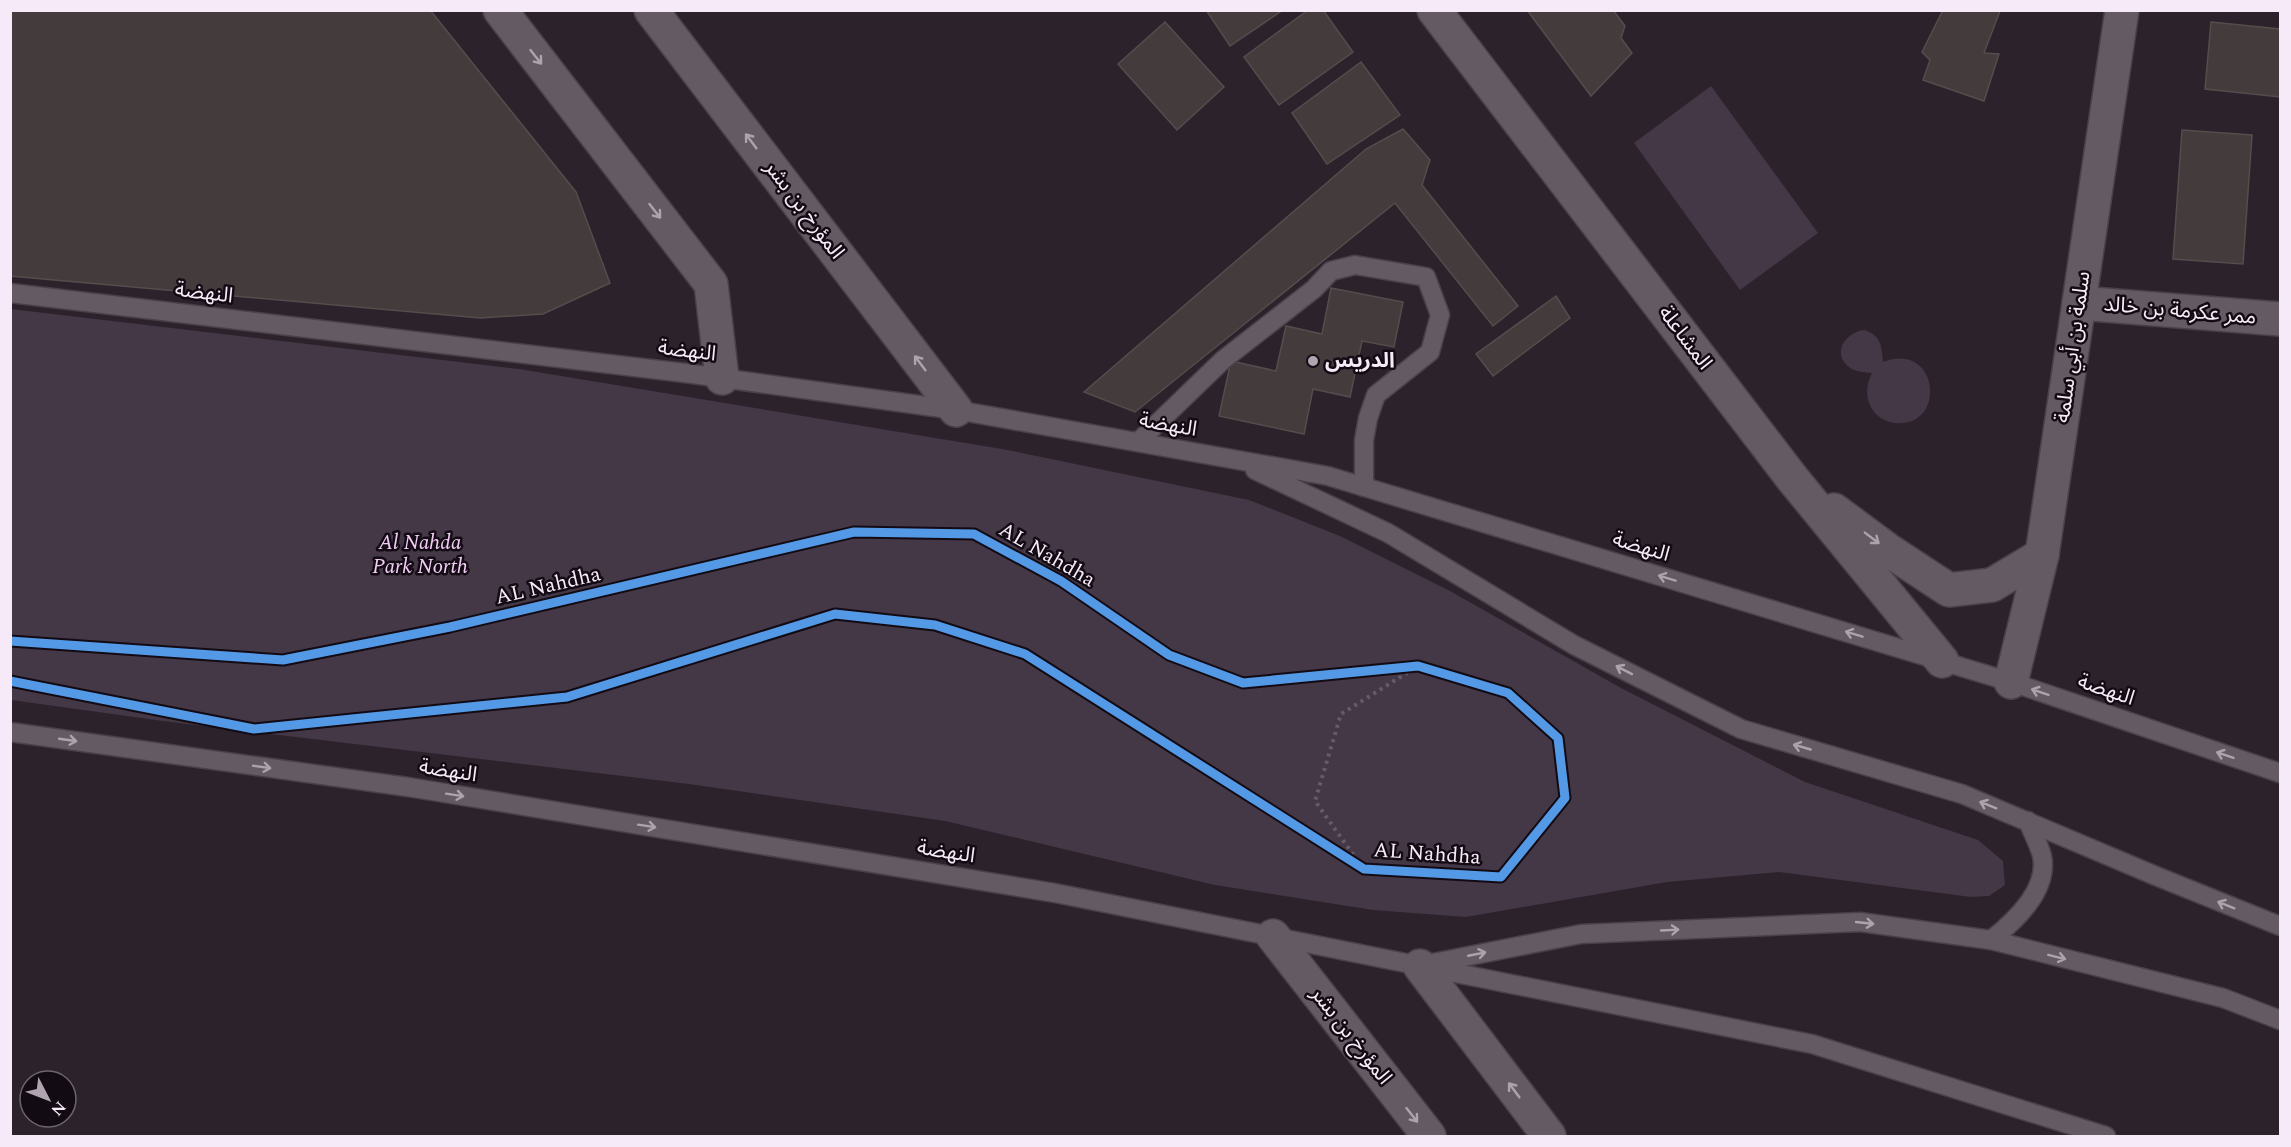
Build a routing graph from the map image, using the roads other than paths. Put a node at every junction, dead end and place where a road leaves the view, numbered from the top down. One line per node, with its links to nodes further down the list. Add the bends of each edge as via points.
1 (500, 10): 8 (street, one-way to 8, via 711,284)
2 (651, 10): 9 (street, المؤرخ بن بشر, one-way to 2)
3 (1434, 10): 12 (street, المشاعلة)
4 (2122, 10): 6 (street, سلمة بن أبي سلمة)
5 (10, 293): 8 (lane, النهضة)
6 (2079, 303): 7 (street, ممر عكرمة بن خالد); 14 (street, سلمة بن أبي سلمة)
7 (2280, 319)
8 (722, 378): 9 (lane, النهضة)
9 (956, 410): 10 (lane, النهضة)
10 (1138, 442): 11 (lane, النهضة); 13 (lane, via 1224,360 1331,271 1355,265 1426,277 1440,315 1430,351 1376,395 1364,440)
11 (1233, 459): 13 (lane, النهضة, via 1328,476); 19 (lane, one-way to 11, via 1962,794 1741,729 1574,645 1388,534)
12 (1792, 478): 14 (street, one-way to 14, via 1949,590 1992,585); 15 (street, المشاعلة)
13 (1364, 487): 15 (lane, النهضة, one-way to 13)
14 (2042, 555): 16 (street, سلمة بن أبي سلمة)
15 (1942, 661): 16 (lane, النهضة)
16 (2011, 682): 18 (lane, النهضة, one-way to 16)
17 (10, 732): 21 (lane, النهضة, one-way to 21, via 419,789 1055,893)
18 (2280, 773)
19 (2028, 821): 20 (lane, one-way to 19); 22 (lane, via 2042,856 2043,874 2015,921)
20 (2280, 926)
21 (1273, 936): 23 (lane, النهضة); 25 (street, المؤرخ بن بشر, one-way to 25)
22 (1992, 940): 23 (lane, one-way to 22, via 1581,934 1616,932 1860,921); 24 (lane, one-way to 24, via 2223,998)
23 (1420, 966): 26 (street, one-way to 23); 27 (lane, النهضة, via 1812,1044)
24 (2280, 1020)
25 (1429, 1137)
26 (1549, 1137)
27 (2106, 1137)

